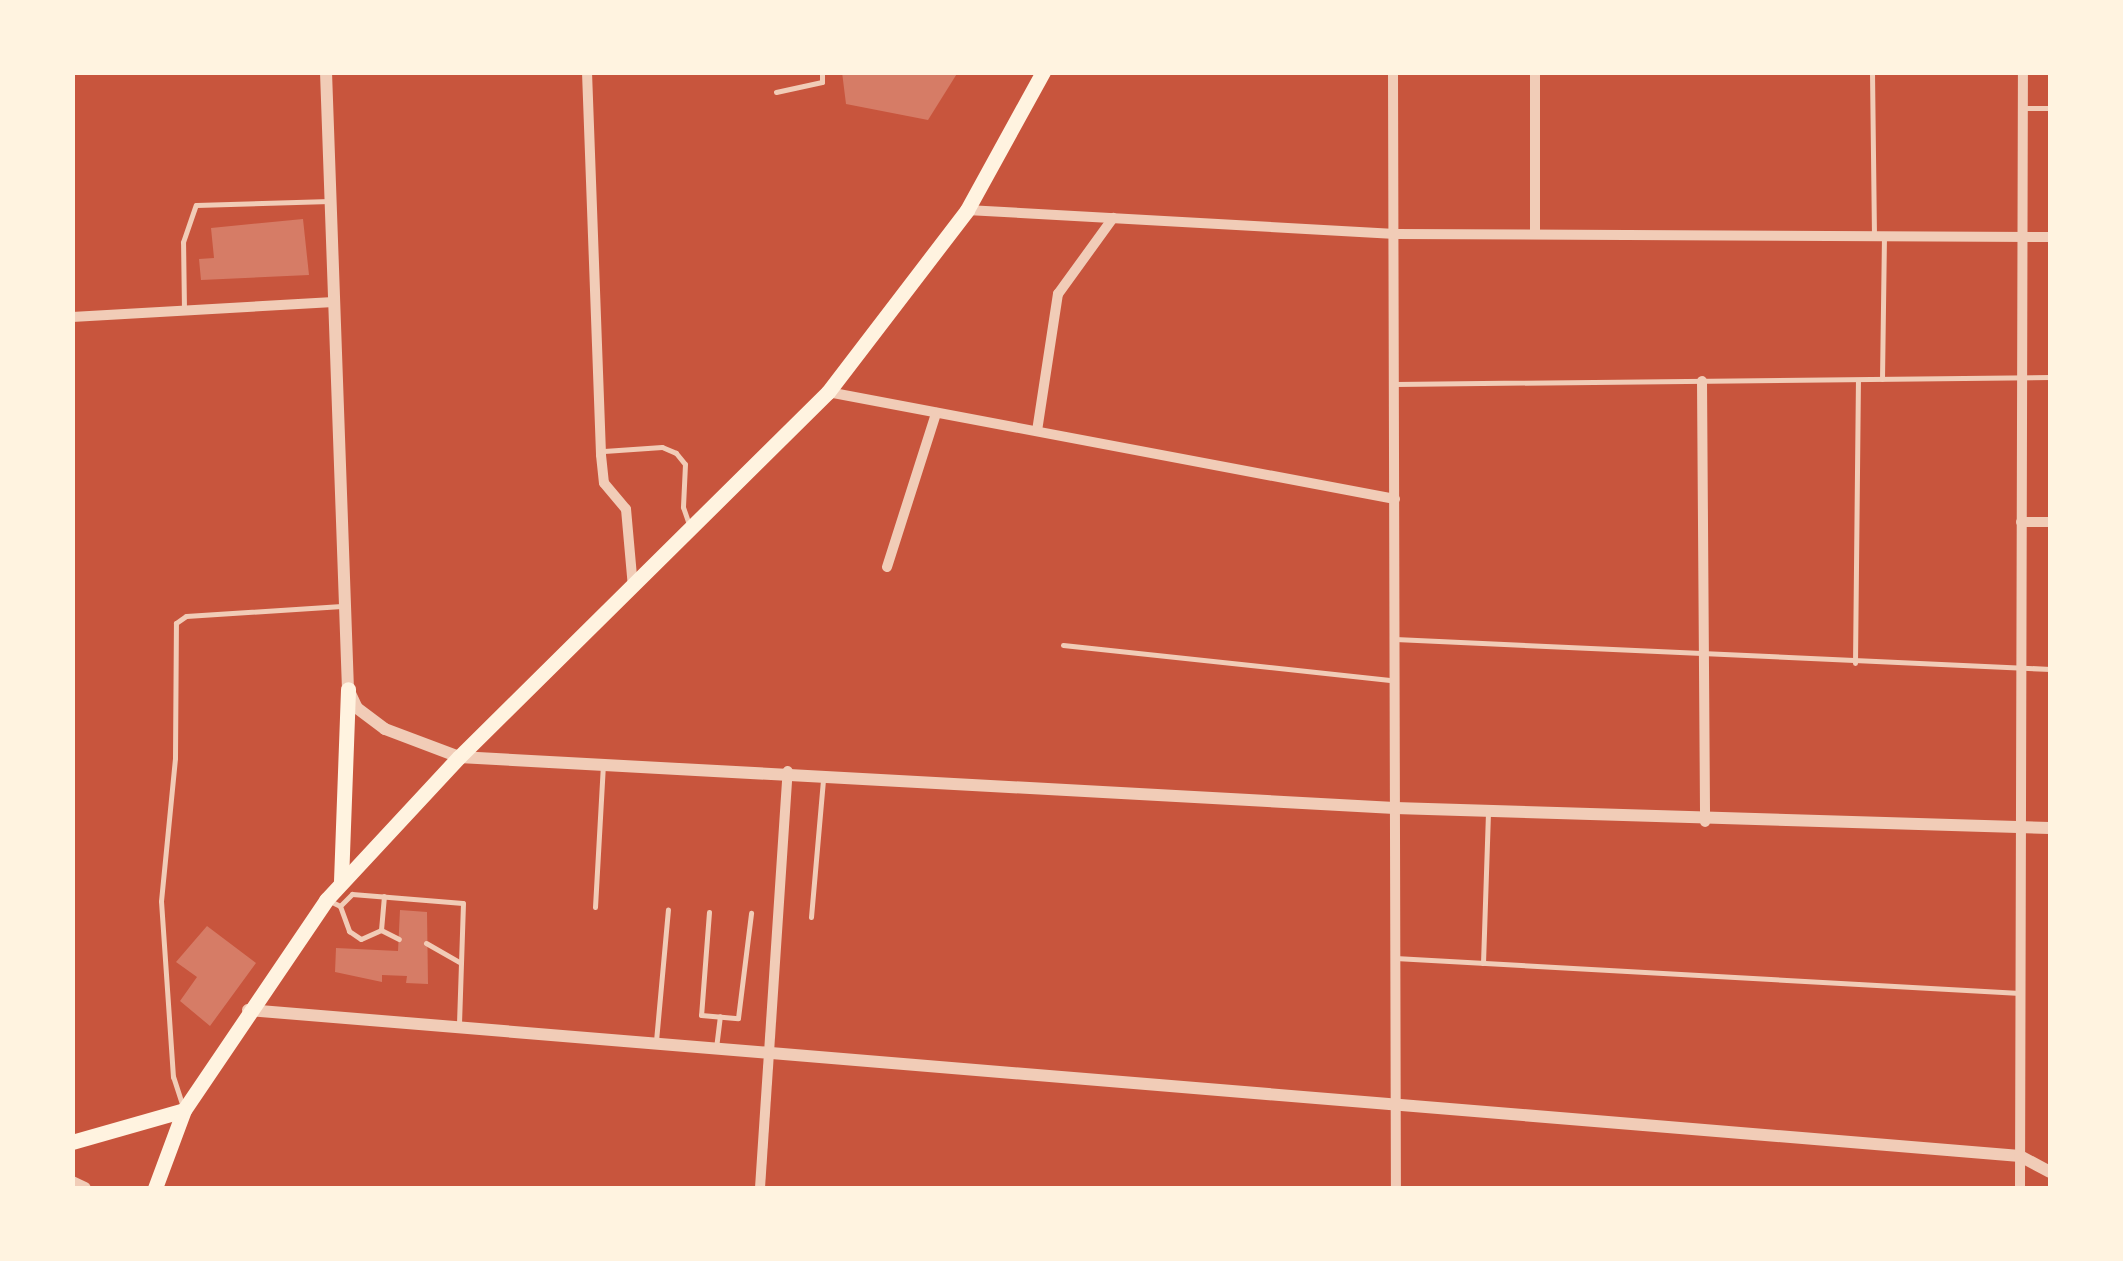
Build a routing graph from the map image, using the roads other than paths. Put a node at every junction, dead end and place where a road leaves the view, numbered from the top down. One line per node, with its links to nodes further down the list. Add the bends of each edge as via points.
1 (326, 72): 12 (street)
2 (587, 72): 32 (street)
3 (822, 72): 9 (lane, via 822,82)
4 (1043, 72): 13 (main road)
5 (1393, 72): 15 (street)
6 (1535, 72): 16 (street)
7 (1872, 72): 19 (lane)
8 (2022, 72): 10 (street)
9 (776, 92)
10 (2022, 108): 11 (lane); 18 (street)
11 (2050, 108)
12 (331, 201): 20 (street); 21 (lane, via 196,206 183,242)
13 (967, 210): 14 (street); 29 (main road)
14 (1113, 218): 15 (street); 31 (street, via 1058,294)
15 (1395, 234): 16 (street); 28 (street)
16 (1535, 234): 19 (street)
17 (2050, 236): 18 (street)
18 (2022, 237): 19 (street); 24 (street)
19 (1879, 238): 25 (lane)
20 (334, 302): 21 (street); 39 (street)
21 (184, 310): 22 (street)
22 (72, 316)
23 (2050, 376): 24 (lane)
24 (2022, 378): 25 (lane); 34 (street)
25 (1882, 379): 26 (lane)
26 (1858, 380): 27 (lane); 43 (lane)
27 (1702, 381): 28 (lane); 42 (street)
28 (1395, 384): 33 (street)
29 (828, 392): 30 (street); 36 (main road)
30 (936, 413): 31 (street); 37 (street)
31 (1037, 432): 33 (street)
32 (601, 451): 36 (lane, via 662,447 676,453 685,464 683,507); 38 (street, via 604,483 626,509)
33 (1395, 499): 40 (street)
34 (2022, 522): 35 (street); 44 (street)
35 (2050, 522)
36 (692, 530): 38 (main road)
37 (887, 567)
38 (633, 588): 48 (main road)
39 (342, 606): 47 (street); 79 (lane, via 186,616 176,622 175,758 161,901 173,1077)
40 (1395, 638): 42 (lane); 46 (street)
41 (1063, 645): 46 (lane)
42 (1702, 655): 43 (lane); 54 (street)
43 (1855, 663): 44 (lane)
44 (2021, 669): 45 (lane); 55 (street)
45 (2050, 669)
46 (1395, 680): 52 (street)
47 (348, 689): 48 (street, via 358,708 385,729); 57 (main road)
48 (458, 756): 49 (street); 57 (main road)
49 (604, 763): 50 (street); 60 (lane)
50 (788, 770): 51 (street); 77 (street)
51 (824, 772): 52 (street); 64 (lane)
52 (1395, 808): 53 (street); 68 (street)
53 (1488, 812): 54 (street); 70 (lane)
54 (1705, 822): 55 (street)
55 (2021, 827): 56 (street); 71 (street)
56 (2050, 828)
57 (341, 881): 59 (main road)
58 (384, 896): 59 (lane, via 352,894); 65 (lane); 69 (lane, via 462,902)
59 (333, 903): 65 (lane, via 361,939); 72 (main road)
60 (595, 907)
61 (668, 910): 75 (lane)
62 (709, 912): 73 (lane, via 701,1015)
63 (751, 914): 73 (lane, via 738,1018)
64 (811, 917)
65 (381, 930): 66 (lane)
66 (399, 939)
67 (426, 943): 69 (lane)
68 (1395, 958): 70 (lane); 78 (street)
69 (461, 964): 74 (lane)
70 (1483, 964): 71 (lane)
71 (2020, 993): 81 (street)
72 (248, 1010): 74 (street); 79 (main road)
73 (720, 1016): 76 (lane)
74 (459, 1027): 75 (street)
75 (655, 1044): 76 (street)
76 (716, 1049): 77 (street)
77 (765, 1053): 78 (street); 86 (street)
78 (1396, 1104): 81 (street); 87 (street)
79 (184, 1110): 80 (main road); 85 (main road)
80 (72, 1142)
81 (2020, 1156): 82 (street); 88 (street)
82 (2050, 1172)
83 (72, 1182): 84 (street)
84 (85, 1188)
85 (155, 1188)
86 (760, 1188)
87 (1396, 1188)
88 (2020, 1188)

